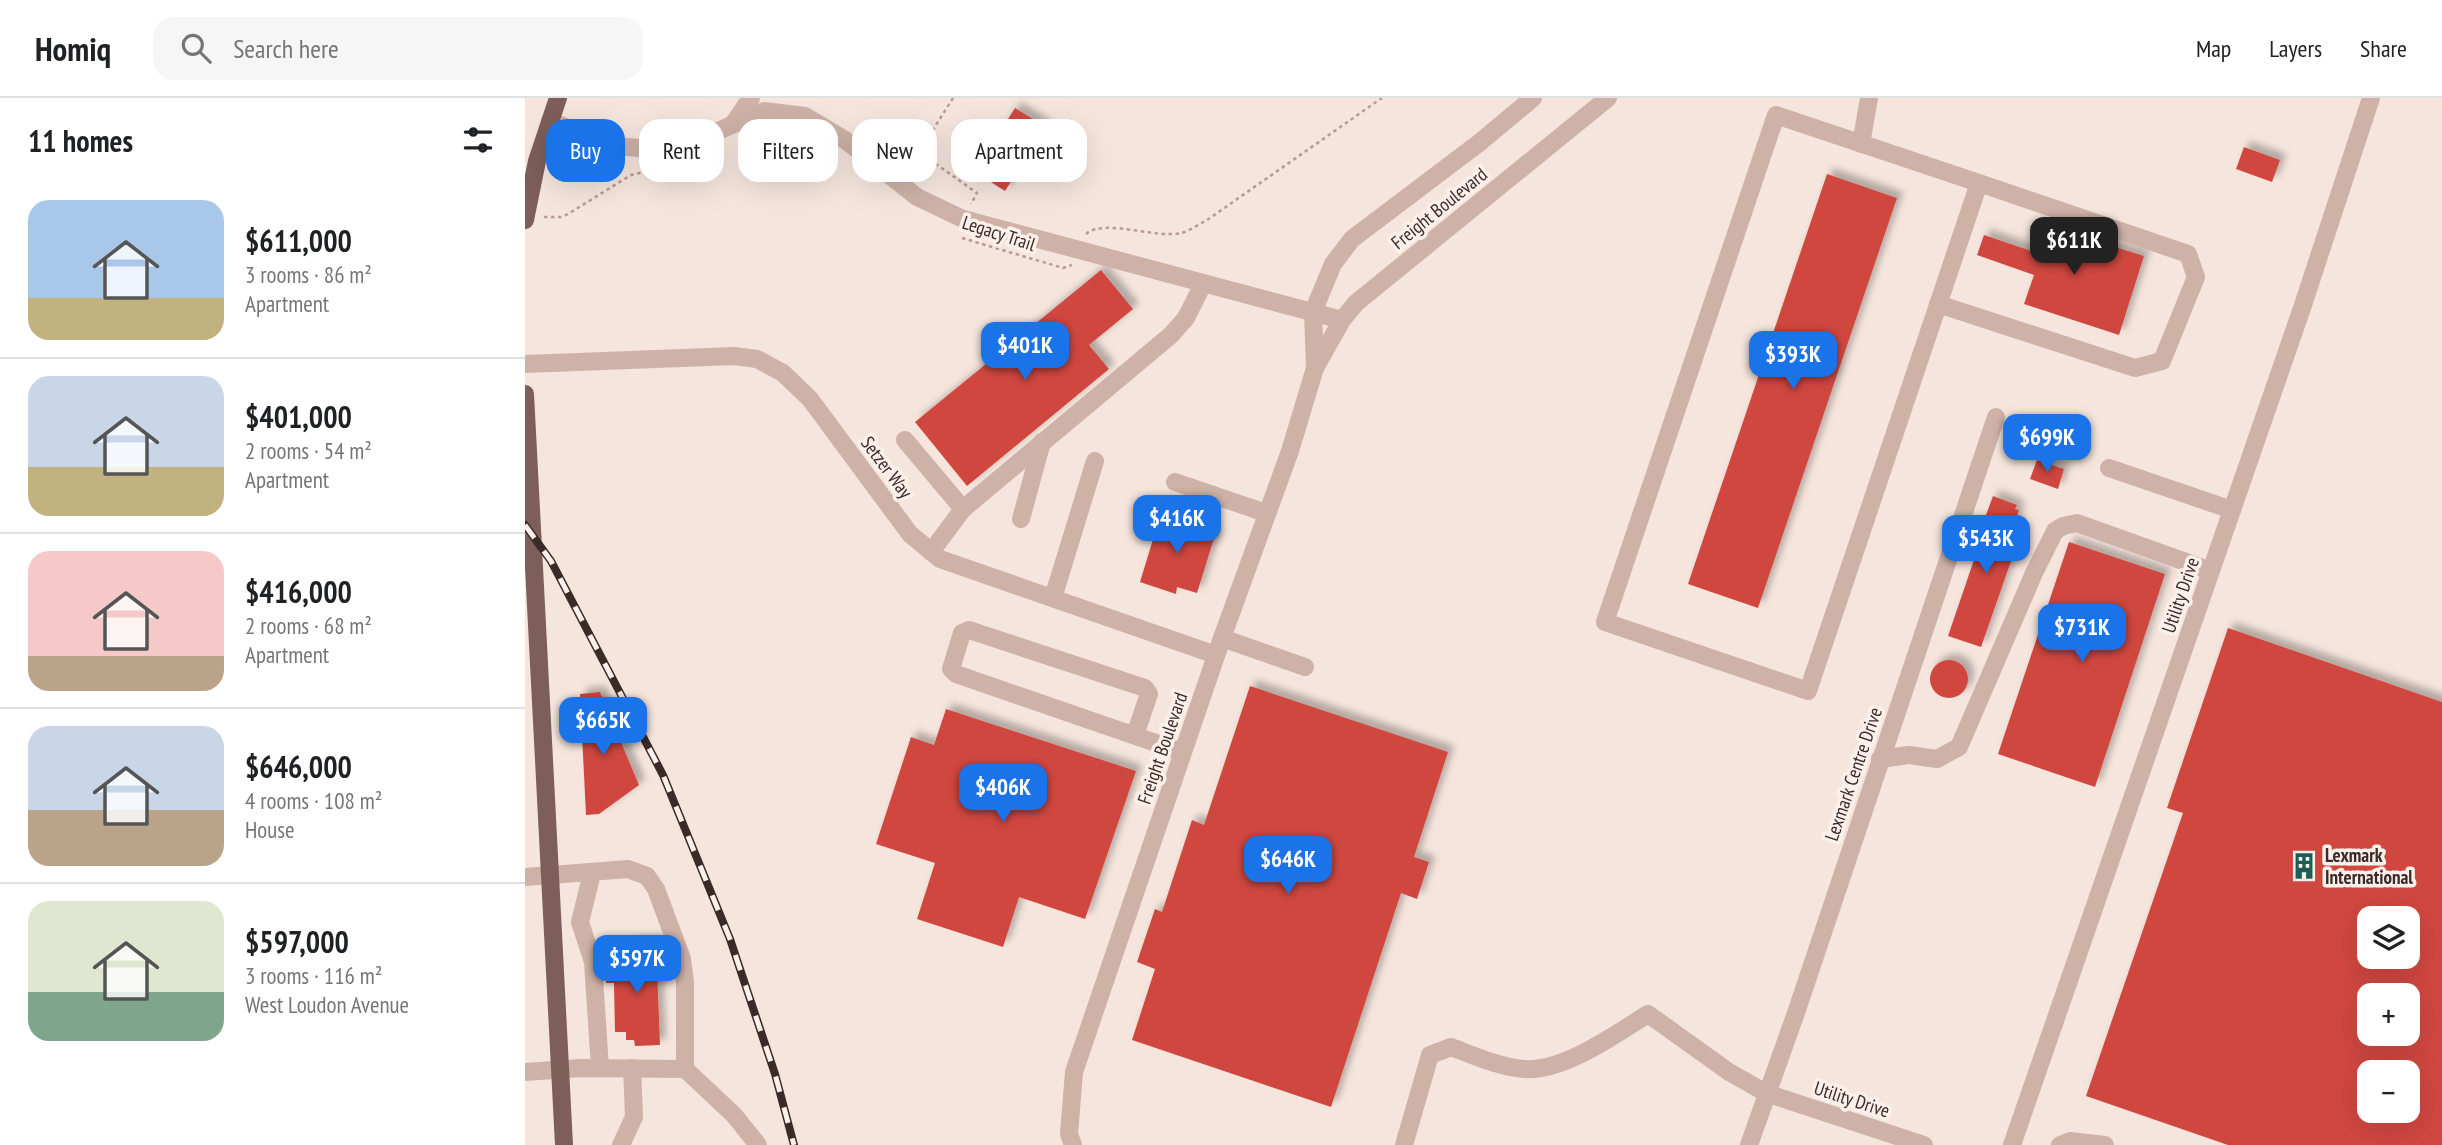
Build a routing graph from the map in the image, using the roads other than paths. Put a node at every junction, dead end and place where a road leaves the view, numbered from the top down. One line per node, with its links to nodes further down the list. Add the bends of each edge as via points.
1 (558, 98): 7 (main road)
2 (751, 98): 8 (lane)
3 (1533, 98): 17 (lane, Freight Boulevard, via 1352,239 1333,264)
4 (1608, 98): 18 (lane, Freight Boulevard, via 1406,261)
5 (1869, 98): 10 (lane)
6 (2371, 98): 29 (lane, Utility Drive)
7 (551, 119)
8 (733, 125): 11 (lane, via 667,150); 15 (lane, via 764,111 805,116 845,140 960,228)
9 (546, 129): 12 (main road)
10 (1861, 144): 13 (lane); 16 (lane, via 1776,115 1605,622 1808,691)
11 (625, 147)
12 (531, 160): 14 (main road)
13 (1979, 183): 16 (lane); 16 (lane, via 2188,254 2196,277 2162,361 2135,368)
14 (531, 218)
15 (1203, 284): 17 (lane); 24 (lane, via 1186,318 1171,335)
16 (1938, 304)
17 (1313, 312): 18 (lane); 20 (lane, Freight Boulevard)
18 (1342, 320): 20 (lane, Freight Boulevard)
19 (525, 364): 32 (lane, Setzer Way, via 757,359 783,373 810,399 910,534)
20 (1315, 368): 30 (lane, Freight Boulevard)
21 (525, 394): 41 (main road)
22 (1996, 417): 39 (lane, Lexmark Centre Drive)
23 (905, 440): 28 (lane)
24 (1042, 442): 28 (lane); 31 (lane)
25 (1095, 461): 34 (lane)
26 (2109, 468): 29 (lane)
27 (1175, 482): 30 (lane)
28 (963, 509): 32 (lane)
29 (2232, 510): 33 (lane, Utility Drive)
30 (1266, 513): 35 (lane, Freight Boulevard)
31 (1020, 519)
32 (931, 552): 34 (lane, Setzer Way, via 970,571)
33 (2211, 570): 39 (lane, via 2077,523 2063,526 2055,531 2034,573 1959,747 1937,758); 56 (lane, Utility Drive)
34 (1053, 598): 35 (lane, Setzer Way)
35 (1219, 646): 36 (lane, Setzer Way); 38 (lane, Freight Boulevard)
36 (1305, 667)
37 (1135, 736): 37 (lane, via 956,674 951,669 962,633 969,630 1145,688 1149,694); 38 (lane)
38 (1182, 752): 52 (lane, Freight Boulevard, via 1074,1072 1069,1134)
39 (1880, 759): 48 (lane, Lexmark Centre Drive)
40 (592, 873): 41 (lane); 43 (lane, via 580,922 593,962); 46 (lane, via 628,869 647,876 656,889 682,959)
41 (550, 876): 42 (lane); 45 (main road)
42 (525, 877)
43 (600, 1068): 44 (lane); 45 (lane)
44 (632, 1068): 46 (lane); 50 (lane, via 634,1116)
45 (560, 1069): 47 (lane); 49 (main road)
46 (685, 1069): 51 (lane)
47 (525, 1072)
48 (1766, 1093): 53 (lane, Utility Drive, via 1648,1014 1562,1063 1527,1070 1451,1047 1430,1055); 54 (lane, Lexmark Centre Drive); 55 (lane, Utility Drive)
49 (564, 1145)
50 (621, 1145)
51 (758, 1145)
52 (1073, 1145)
53 (1404, 1145)
54 (1749, 1145)
55 (1924, 1145)
56 (2012, 1145)
57 (2060, 1145): 58 (lane, via 2070,1141)
58 (2105, 1145)

